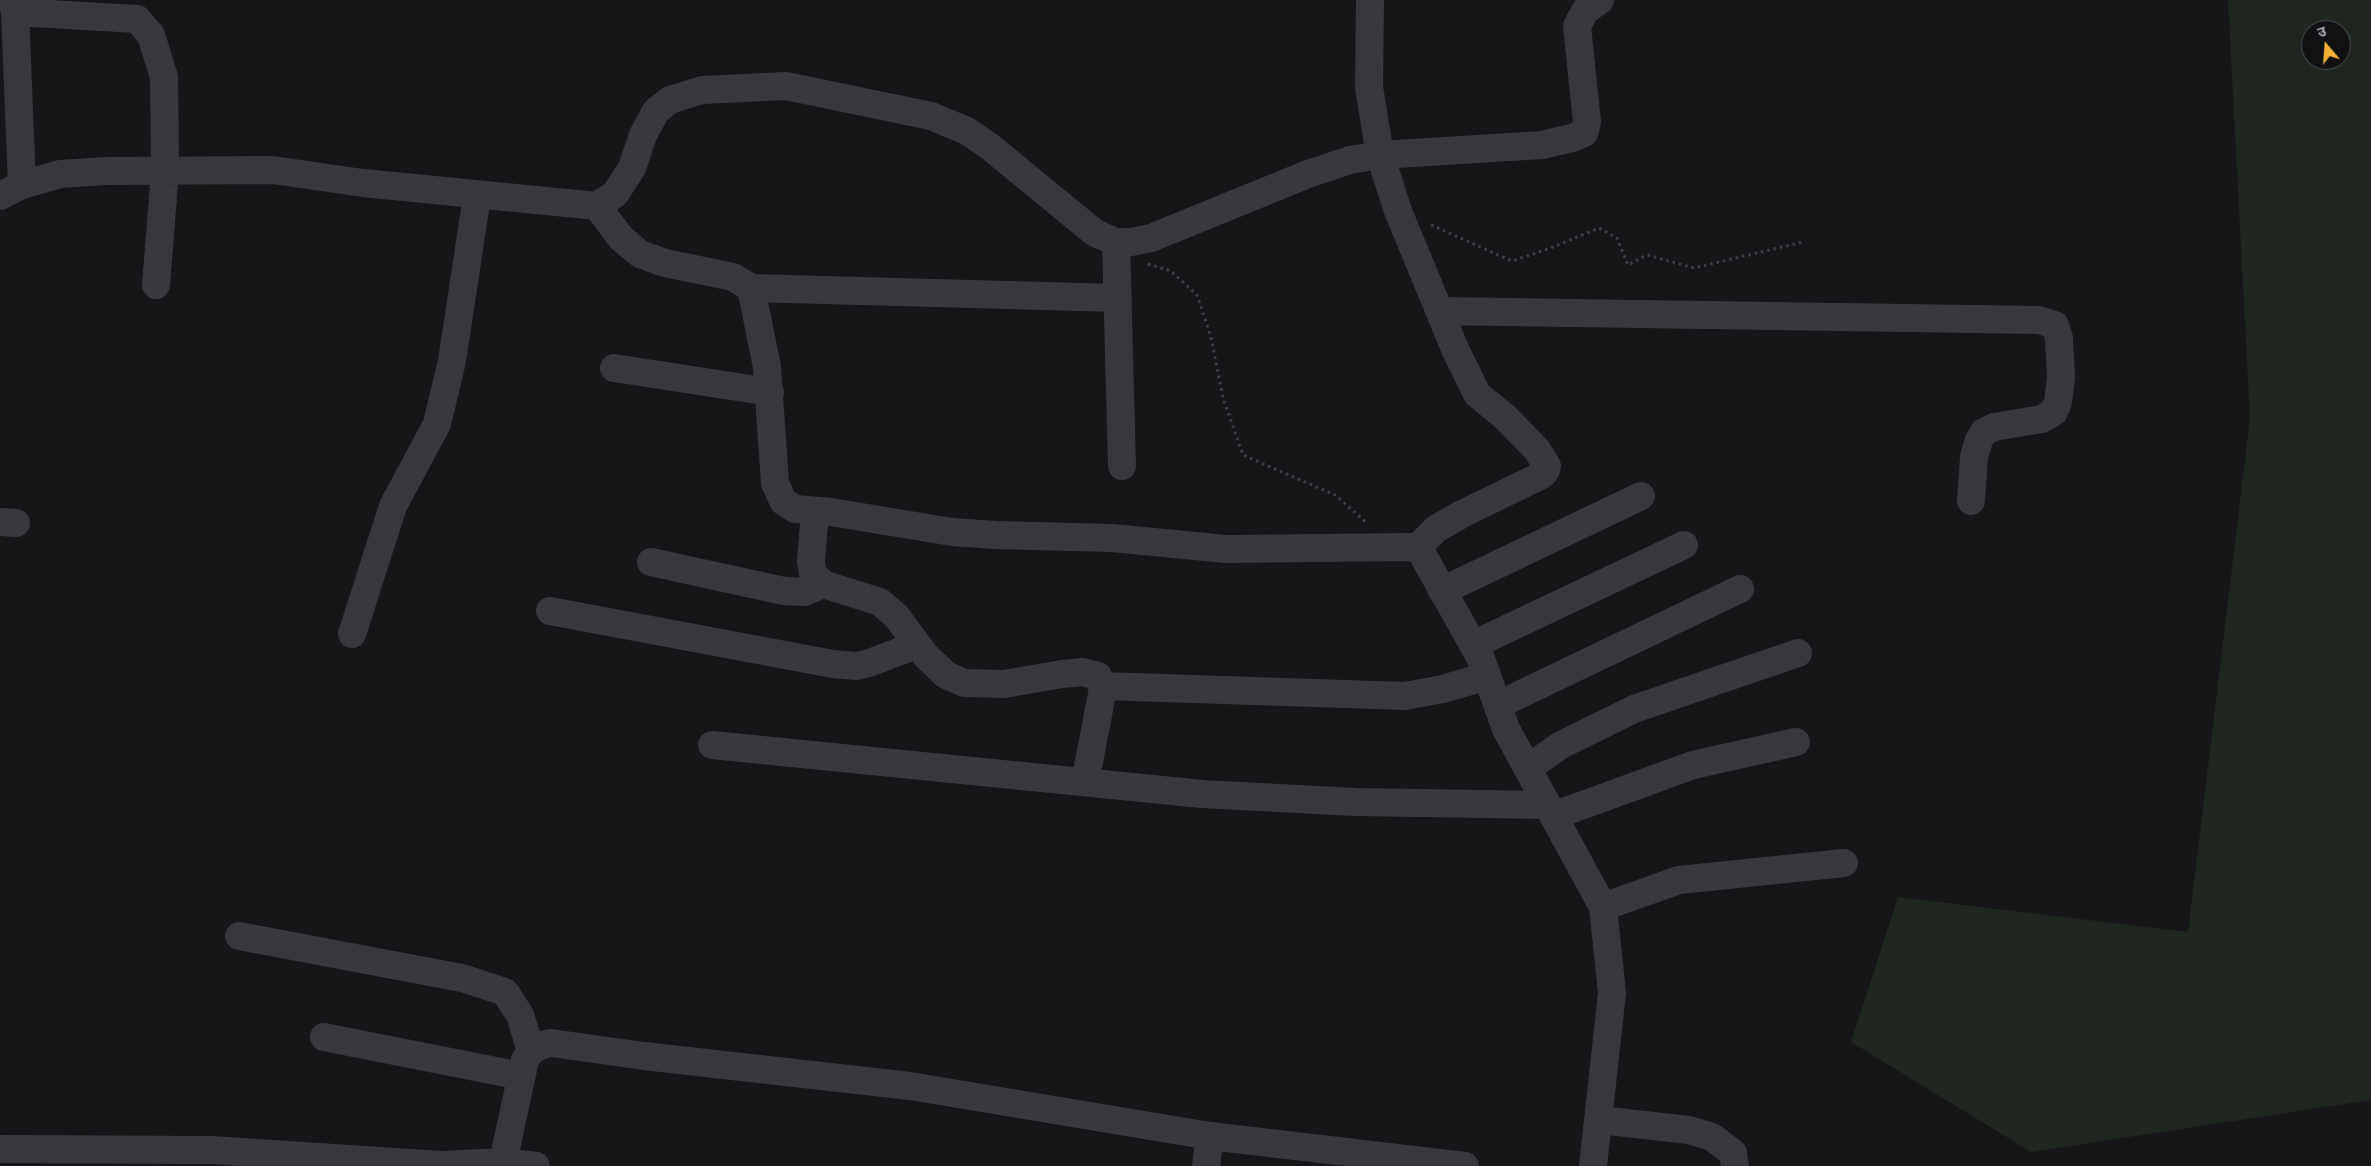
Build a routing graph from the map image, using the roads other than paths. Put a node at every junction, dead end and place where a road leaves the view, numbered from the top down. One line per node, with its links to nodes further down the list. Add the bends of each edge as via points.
1 (1370, 0): 5 (street, via 1369,87)
2 (1600, 0): 5 (street, via 1585,11 1577,26 1587,122 1584,133 1542,145)
3 (13, 6): 4 (street); 7 (street)
4 (139, 10): 6 (street, via 151,35 164,77)
5 (1380, 155): 10 (street, via 1350,160 1308,174 1151,238); 14 (street, via 1398,211)
6 (165, 171): 7 (street, via 60,174); 8 (street, via 273,170); 11 (street)
7 (11, 191)
8 (477, 196): 9 (street); 28 (street, via 452,361 437,424 393,506)
9 (597, 206): 10 (street, via 615,194 632,168 643,135 656,111 670,100 702,90 786,86 931,116 967,131 1082,224); 12 (street, via 621,238 640,254 665,263 733,277)
10 (1116, 242): 13 (street)
11 (156, 285)
12 (751, 288): 13 (street); 16 (street)
13 (1118, 298): 17 (street)
14 (1440, 311): 19 (street, via 2039,320 2055,325 2060,338 2061,378 2054,412 2042,419 1994,427 1984,432 1974,457); 22 (street, via 1477,394 1506,418 1537,450 1547,466 1540,476 1436,529)
15 (614, 368): 16 (street)
16 (770, 392): 20 (street, via 775,483 783,501 795,509)
17 (1122, 466)
18 (1641, 496): 26 (street)
19 (1971, 502)
20 (815, 510): 22 (street, via 952,532 995,535 1112,538 1226,549); 24 (street, via 811,562 813,574)
21 (1684, 545): 30 (street)
22 (1417, 548): 26 (street)
23 (651, 562): 24 (street, via 784,592 804,592)
24 (823, 584): 29 (street, via 880,602 897,617)
25 (1740, 589): 34 (street)
26 (1442, 591): 30 (street)
27 (550, 610): 29 (street, via 833,664 857,666)
28 (352, 634)
29 (917, 645): 33 (street, via 946,675 964,683 1004,684 1083,672 1098,676)
30 (1473, 646): 32 (street)
31 (1798, 653): 37 (street, via 1634,708 1561,745)
32 (1487, 676): 33 (street, via 1405,696); 34 (street)
33 (1103, 686): 38 (street)
34 (1498, 705): 37 (street, via 1506,729)
35 (1796, 742): 39 (street, via 1693,765)
36 (712, 745): 38 (street)
37 (1528, 768): 39 (street)
38 (1086, 782): 39 (street, via 1202,794)
39 (1550, 810): 41 (street)
40 (1844, 863): 41 (street, via 1679,880)
41 (1603, 907): 46 (street, via 1612,993)
42 (238, 936): 44 (street, via 462,978 506,992 520,1015)
43 (324, 1037): 45 (street)
44 (531, 1051): 45 (street); 47 (street, via 542,1045 568,1045 910,1086)
45 (521, 1076): 50 (street)
46 (1600, 1120): 55 (street); 56 (street, via 1689,1130 1712,1137 1733,1153)
47 (1210, 1136): 53 (street); 54 (street)
48 (0, 1150): 49 (street)
49 (93, 1158): 51 (street, via 211,1150)
50 (503, 1162): 51 (street); 52 (street)
51 (464, 1165)
52 (536, 1166)
53 (1206, 1166)
54 (1465, 1166)
55 (1593, 1166)
56 (1735, 1166)

